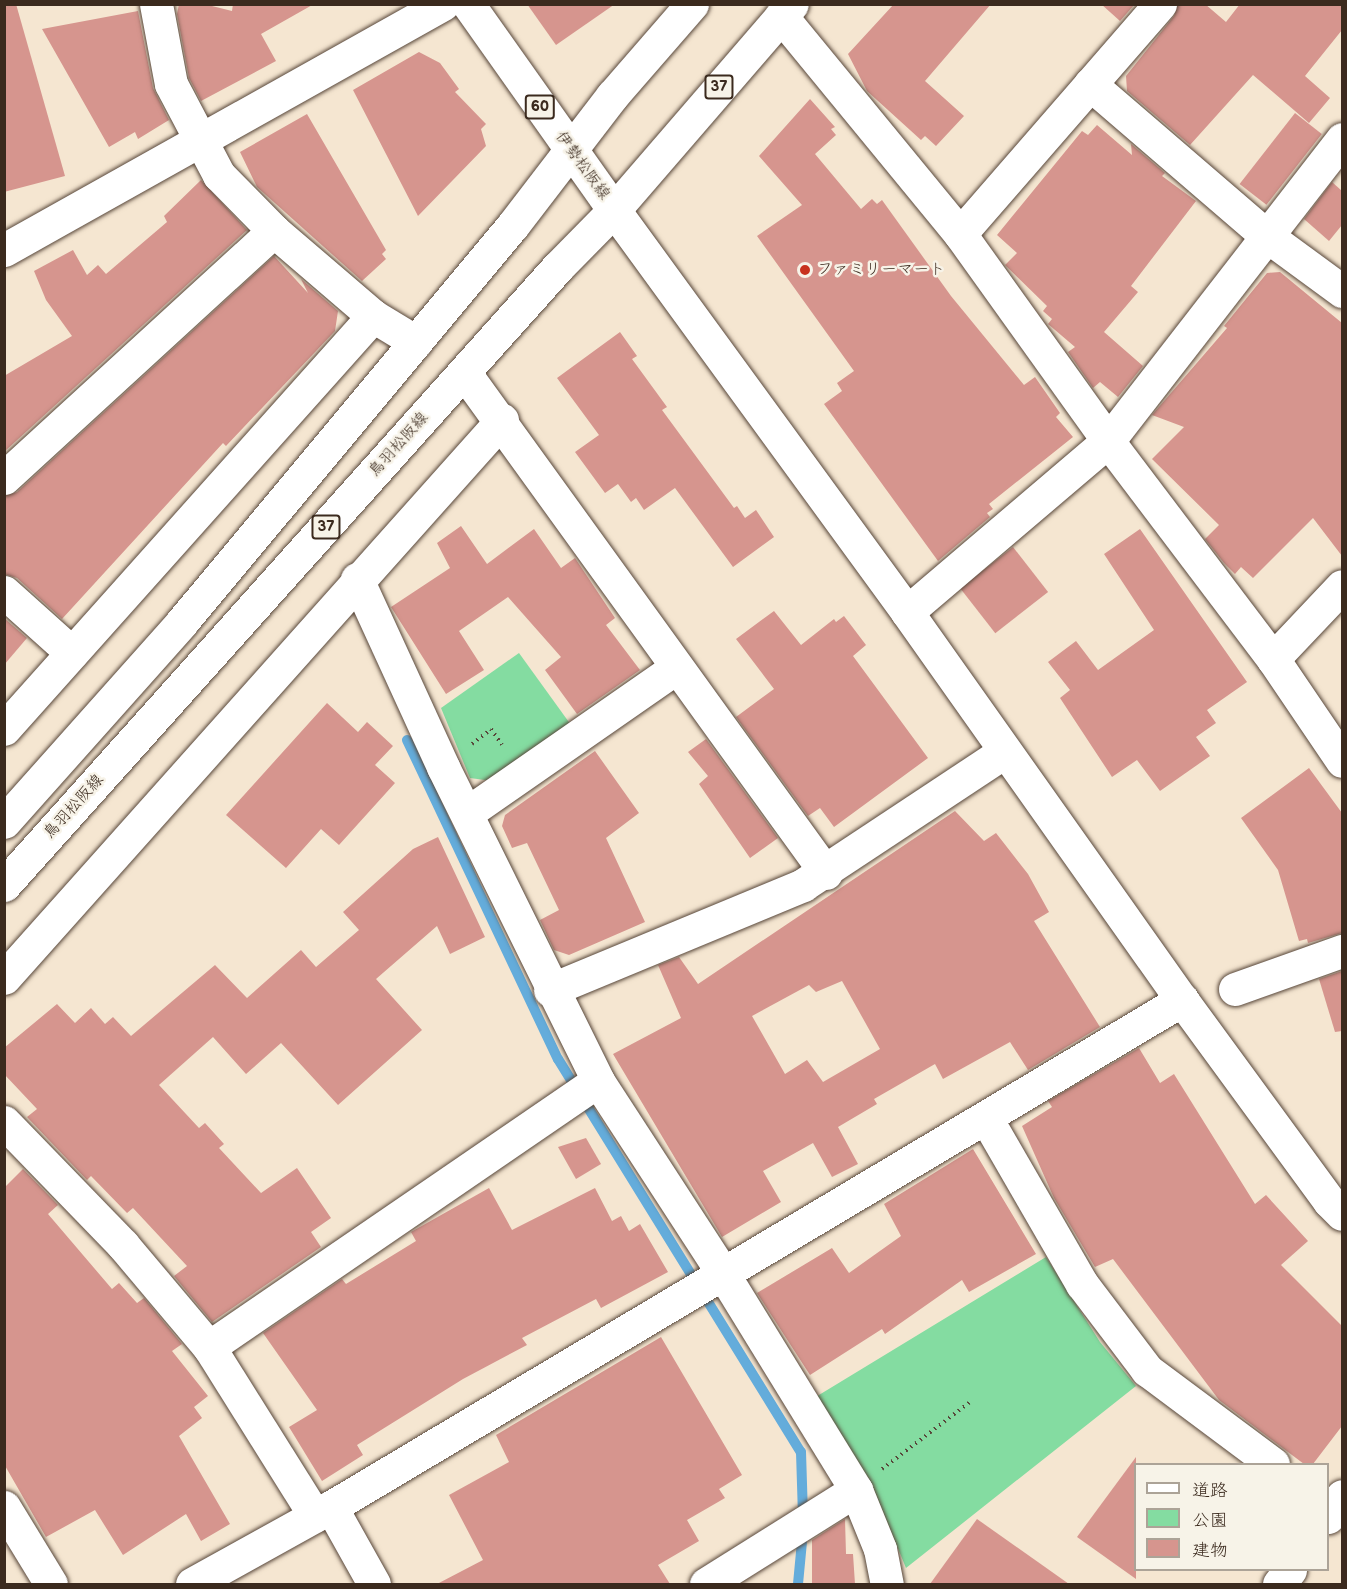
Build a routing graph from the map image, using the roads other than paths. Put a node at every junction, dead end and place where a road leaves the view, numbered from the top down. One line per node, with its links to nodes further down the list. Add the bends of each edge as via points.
1 (156, 4): 9 (street, via 171,84)
2 (443, 4): 9 (street)
3 (468, 4): 10 (street, 伊勢松阪線 / 60)
4 (692, 4): 10 (street)
5 (1160, 4): 7 (street)
6 (786, 10): 11 (street, 鳥羽松阪線 / 37); 13 (street)
7 (1090, 84): 13 (street); 14 (street)
8 (1342, 139): 14 (street)
9 (201, 140): 12 (street, via 219,175); 15 (street)
10 (570, 150): 11 (street, 伊勢松阪線 / 60); 18 (street)
11 (614, 210): 19 (street, 鳥羽松阪線 / 37); 26 (street, 伊勢松阪線)
12 (274, 231): 17 (street); 22 (street)
13 (960, 234): 21 (street)
14 (1267, 236): 16 (street); 21 (street)
15 (4, 250)
16 (1342, 291)
17 (373, 316): 18 (street); 27 (street)
18 (416, 342): 34 (street, via 182,621)
19 (464, 372): 20 (street); 36 (street, 鳥羽松阪線 / 37)
20 (502, 420): 23 (street); 29 (street)
21 (1108, 441): 26 (street); 28 (street)
22 (4, 478)
23 (357, 579): 33 (street); 38 (street)
24 (1342, 586): 28 (street)
25 (4, 592): 27 (street)
26 (907, 612): 31 (street, 伊勢松阪線)
27 (72, 653): 30 (street)
28 (1273, 659): 32 (street)
29 (676, 668): 33 (street); 35 (street)
30 (4, 729)
31 (1004, 752): 35 (street); 41 (street, 伊勢松阪線)
32 (1342, 761)
33 (467, 813): 40 (street)
34 (4, 822)
35 (826, 873): 40 (street)
36 (4, 885)
37 (1342, 951): 39 (street)
38 (4, 978)
39 (1235, 989)
40 (550, 990): 42 (street)
41 (1182, 1000): 43 (street); 45 (street, 伊勢松阪線)
42 (594, 1083): 46 (street); 47 (street)
43 (986, 1118): 46 (street); 48 (street, via 1082,1284 1147,1370)
44 (4, 1122): 47 (street, via 123,1245)
45 (1342, 1214)
46 (718, 1274): 49 (street); 51 (street)
47 (208, 1347): 51 (street)
48 (1272, 1463)
49 (842, 1498): 56 (street); 57 (street, via 880,1549)
50 (4, 1507): 53 (street)
51 (323, 1511): 54 (street); 55 (street)
52 (1289, 1571): 58 (street)
53 (51, 1584)
54 (192, 1584)
55 (374, 1584)
56 (706, 1584)
57 (887, 1584)
58 (1279, 1584)

